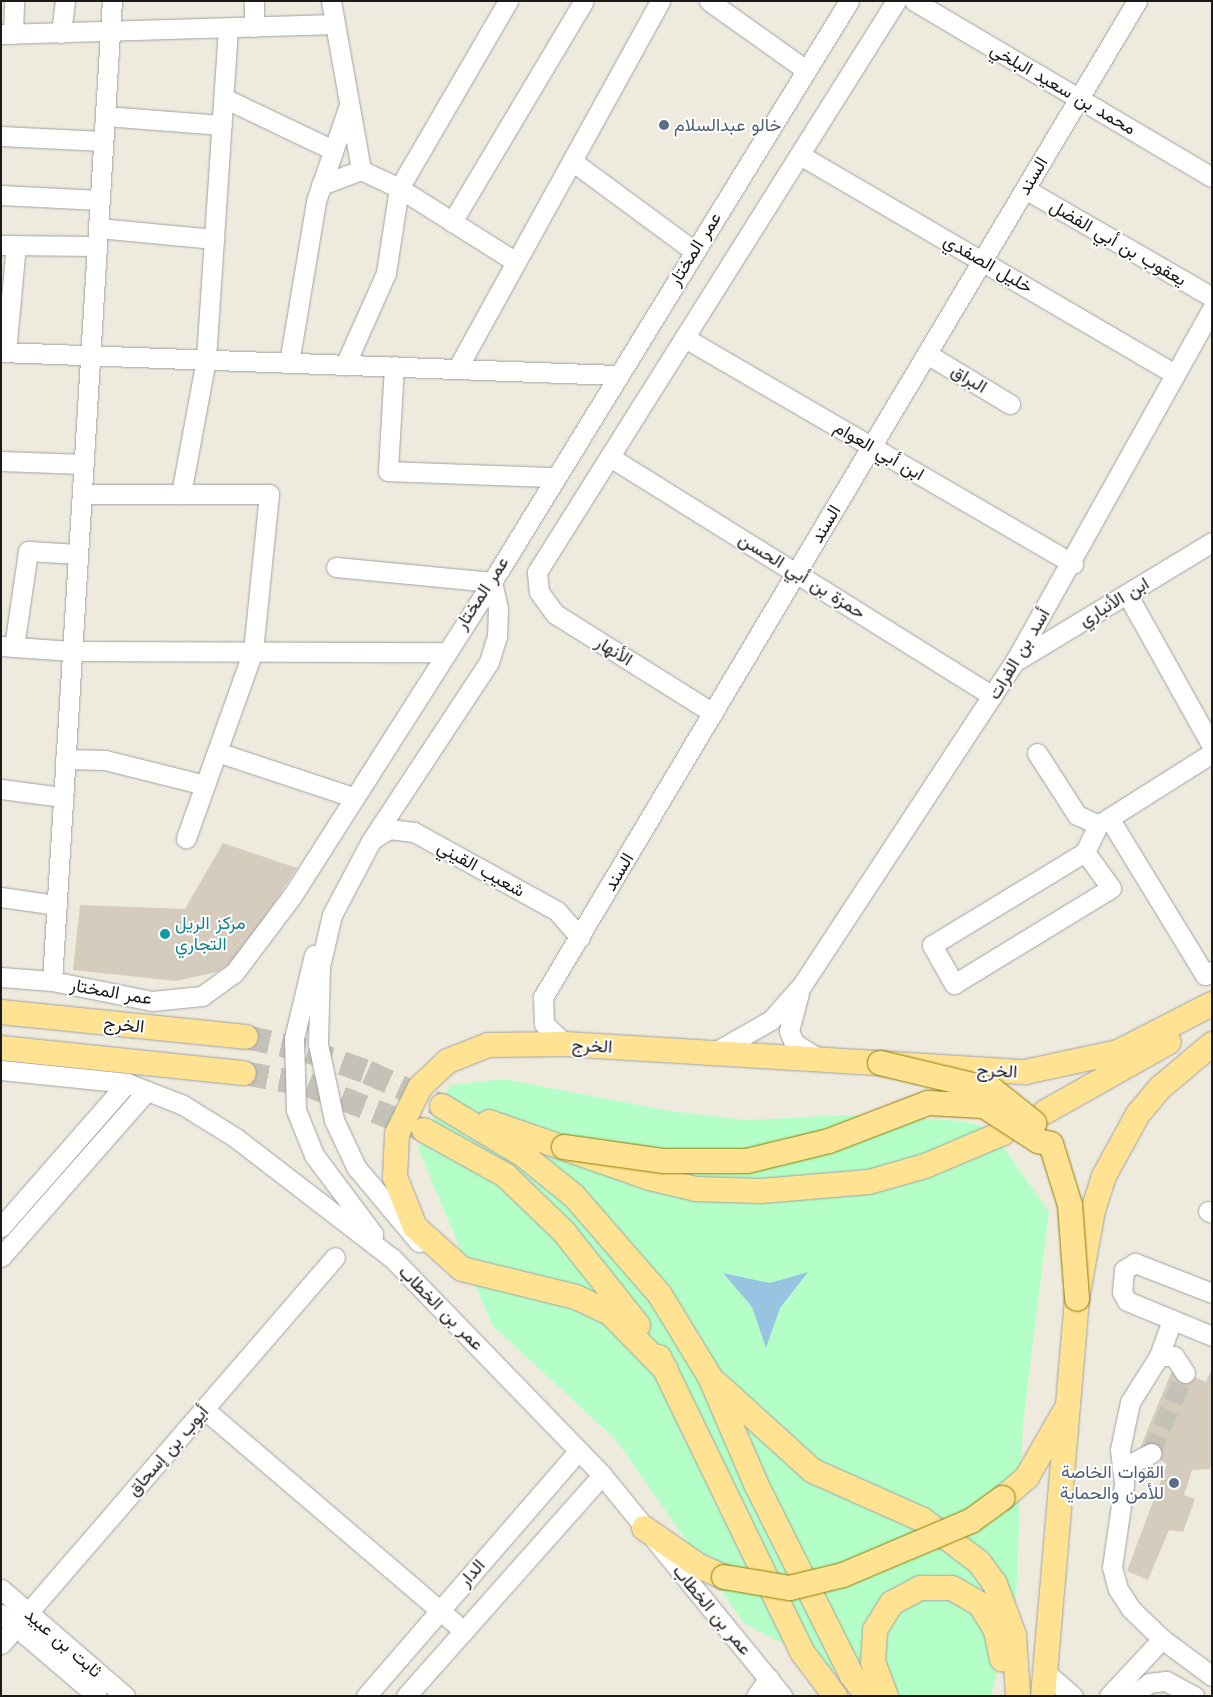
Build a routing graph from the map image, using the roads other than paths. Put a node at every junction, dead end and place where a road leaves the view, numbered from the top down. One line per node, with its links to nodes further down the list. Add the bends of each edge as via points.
1 (14, 1): 20 (street)
2 (65, 1): 19 (street)
3 (112, 1): 18 (street)
4 (254, 1): 16 (street)
5 (331, 1): 15 (street)
6 (508, 1): 35 (street)
7 (584, 1): 39 (street)
8 (660, 1): 31 (street)
9 (709, 1): 14 (street)
10 (849, 1): 21 (street, عمر المختار)
11 (896, 1): 30 (street, عمر المختار)
12 (914, 1): 23 (street, محمد بن سعيد البلخي)
13 (1137, 1): 23 (street, السند)
14 (735, 9): 21 (street)
15 (335, 24): 16 (street); 24 (street)
16 (254, 27): 17 (street)
17 (228, 28): 18 (street); 22 (street)
18 (110, 32): 19 (street); 25 (street)
19 (61, 33): 20 (street)
20 (7, 34)
21 (806, 70): 43 (street, عمر المختار)
22 (224, 98): 26 (street); 29 (street)
23 (1080, 99): 33 (street, محمد بن سعيد البلخي); 36 (street, السند)
24 (349, 105): 29 (street); 32 (street)
25 (105, 116): 26 (street); 28 (street)
26 (222, 125): 41 (street)
27 (1, 136): 28 (street)
28 (103, 141): 38 (street)
29 (333, 150): 34 (street)
30 (800, 154): 44 (street, خليل الصفدي); 48 (street, عمر المختار)
31 (572, 161): 43 (street); 45 (street)
32 (361, 170): 34 (street); 35 (street)
33 (1212, 177)
34 (321, 185): 53 (street, via 302,274)
35 (398, 188): 39 (street); 54 (street, via 386,273)
36 (1025, 189): 44 (street, السند); 46 (street, يعقوب بن أبي الفضل)
37 (1, 195): 38 (street)
38 (100, 200): 40 (street)
39 (452, 222): 45 (street)
40 (97, 237): 41 (street); 42 (street); 51 (street)
41 (214, 239): 52 (street)
42 (9, 245): 49 (street)
43 (694, 251): 58 (street, عمر المختار)
44 (982, 261): 50 (street, السند); 57 (street, خليل الصفدي)
45 (516, 262): 56 (street)
46 (1212, 297)
47 (1212, 308): 57 (street, أسد بن الفرات)
48 (685, 338): 60 (street, ابن أبي العوام); 61 (street, عمر المختار)
49 (4, 352): 51 (street)
50 (928, 354): 59 (street, البراق); 60 (street, السند)
51 (90, 355): 52 (street); 63 (street)
52 (206, 359): 53 (street); 66 (street)
53 (289, 363): 54 (street)
54 (345, 365): 55 (street)
55 (394, 366): 56 (street); 64 (street, via 388,471)
56 (457, 369): 58 (street)
57 (1175, 374): 69 (street, أسد بن الفرات)
58 (616, 375): 64 (street, عمر المختار)
59 (1010, 404)
60 (872, 446): 69 (street, ابن أبي العوام); 72 (street, السند)
61 (610, 457): 71 (street, عمر المختار); 72 (street, حمزة بن أبي الحسن)
62 (1, 461): 63 (street)
63 (83, 464): 65 (street)
64 (552, 477): 73 (street, عمر المختار)
65 (82, 494): 66 (street); 68 (street)
66 (181, 494): 77 (street, via 269,494)
67 (1212, 542): 74 (street, ابن الأنباري)
68 (78, 554): 75 (street, via 28,551); 76 (street)
69 (1073, 564): 79 (street, أسد بن الفرات)
70 (336, 567): 73 (street)
71 (537, 572): 81 (street, الأنهار, via 539,592 555,614)
72 (797, 572): 80 (street, حمزة بن أبي الحسن); 81 (street, السند)
73 (492, 582): 78 (street, عمر المختار); 93 (street, via 498,622 489,662)
74 (1127, 594): 79 (street, ابن الأنباري); 82 (street)
75 (7, 646): 76 (street)
76 (72, 651): 77 (street); 86 (street)
77 (253, 651): 78 (street); 83 (street)
78 (444, 652): 90 (street, عمر المختار)
79 (1016, 661): 80 (street, أسد بن الفرات)
80 (993, 696): 102 (street, أسد بن الفرات)
81 (713, 714): 98 (street, السند)
82 (1212, 746)
83 (217, 752): 87 (street); 90 (street)
84 (1038, 753): 91 (street, via 1078,815)
85 (1212, 753): 91 (street)
86 (65, 759): 87 (street, via 105,760); 89 (street)
87 (205, 785): 92 (street)
88 (1, 789): 89 (street)
89 (63, 796): 96 (street)
90 (353, 797): 101 (street, عمر المختار, via 262,940 234,973 202,996 152,1001)
91 (1103, 822): 94 (street); 99 (street, via 1205,975)
92 (186, 838)
93 (371, 841): 97 (street); 98 (street, شعيب القيني, via 389,830 414,832 557,911)
94 (1085, 852): 94 (street, via 932,945 954,984 1111,888)
95 (1, 896): 96 (street)
96 (57, 905): 101 (street)
97 (332, 915): 125 (street, via 310,963 298,1014 293,1062 296,1110 314,1155); 126 (street, via 320,966 317,1018 321,1070 336,1128 356,1167 388,1210 428,1250)
98 (580, 937): 107 (street, السند, via 541,1006 548,1030)
99 (1212, 971)
100 (1, 977): 101 (street, عمر المختار)
101 (52, 981)
102 (802, 985): 110 (street, أسد بن الفرات, via 771,1020 734,1044); 111 (street, أسد بن الفرات, via 789,1031 802,1050)
103 (1212, 1004): 112 (main road, الخرج, via 1118,1052 1073,1065 1025,1072)
104 (1, 1012): 106 (main road, الخرج)
105 (1204, 1022): 117 (main road, via 1092,1090)
106 (246, 1037)
107 (565, 1044): 110 (main road, الخرج); 126 (main road, الخرج, via 502,1044 461,1054 428,1078 407,1108 394,1148 398,1190 415,1227)
108 (1212, 1044): 128 (main road, via 1161,1087 1119,1144 1093,1210)
109 (1, 1048): 114 (main road, الخرج)
110 (710, 1053): 111 (main road, الخرج)
111 (822, 1060): 112 (main road, الخرج)
112 (880, 1063): 120 (main road, bridge, via 993,1090 1025,1112)
113 (1, 1070): 115 (street, عمر بن الخطاب)
114 (244, 1073)
115 (127, 1083): 116 (street, عمر بن الخطاب); 122 (street)
116 (147, 1091): 123 (street); 125 (street, عمر بن الخطاب, via 183,1105 236,1138)
117 (1045, 1112)
118 (424, 1130): 132 (main road, via 505,1175 564,1232 611,1288)
119 (1002, 1133): 121 (main road, الخرج, via 925,1166 869,1182 761,1191 696,1189)
120 (1051, 1144): 121 (main road, الخرج, bridge, via 1038,1141 984,1106 944,1101 913,1107 796,1151 747,1161 664,1161); 128 (main road, bridge, via 1070,1205)
121 (564, 1147): 134 (main road, الخرج, via 442,1106 522,1154 574,1196 660,1295)
122 (1, 1227)
123 (1, 1257)
124 (335, 1257): 136 (street, أيوب بن إسحاق)
125 (392, 1258): 137 (street, عمر بن الخطاب)
126 (462, 1269): 132 (main road, الخرج, via 576,1297 610,1313)
127 (1212, 1293): 129 (street, via 1138,1264 1128,1264 1124,1270 1125,1298)
128 (1077, 1299): 135 (main road)
129 (1176, 1322): 130 (street); 131 (street)
130 (1212, 1336)
131 (1163, 1356): 133 (street, via 1180,1361); 139 (street, via 1130,1402 1120,1442)
132 (666, 1370): 158 (main road, via 803,1653)
133 (1185, 1373)
134 (710, 1378): 159 (main road, via 852,1676); 162 (main road, via 813,1470 923,1520 980,1562 995,1584 1014,1635)
135 (1068, 1404): 141 (main road, bridge, via 1027,1476 1003,1498 971,1521 843,1575 790,1588 724,1577 698,1566); 149 (main road)
136 (204, 1409): 143 (street); 145 (street, أيوب بن إسحاق)
137 (578, 1451): 140 (street, عمر بن الخطاب); 143 (street, الدار)
138 (1151, 1453): 139 (street)
139 (1122, 1468): 147 (street, via 1124,1485 1112,1557 1114,1577 1123,1600)
140 (602, 1475): 141 (street, عمر بن الخطاب); 146 (street, الدار)
141 (644, 1528): 151 (street, عمر بن الخطاب)
142 (1, 1589): 145 (street, ثابت بن عبيد)
143 (441, 1609): 146 (street); 154 (street, الدار)
144 (1, 1614): 145 (street, ثابت بن عبيد)
145 (22, 1620): 148 (street, أيوب بن إسحاق); 152 (street, ثابت بن عبيد); 153 (street, ثابت بن عبيد)
146 (464, 1630): 155 (street, الدار)
147 (1162, 1639): 150 (street); 165 (street)
148 (1, 1644)
149 (1046, 1672): 163 (main road); 164 (street)
150 (1212, 1676)
151 (769, 1678): 156 (street); 157 (street, عمر بن الخطاب)
152 (96, 1696)
153 (125, 1696)
154 (366, 1696)
155 (406, 1696)
156 (756, 1696)
157 (782, 1696)
158 (835, 1696)
159 (868, 1696)
160 (886, 1696): 161 (main road, via 873,1662 875,1630 892,1603 905,1594 936,1586 967,1594 990,1616 1000,1647)
161 (1003, 1696)
162 (1018, 1696)
163 (1043, 1696)
164 (1073, 1696)
165 (1109, 1696)
166 (1132, 1696): 167 (street, via 1149,1684 1166,1681)
167 (1194, 1696)

